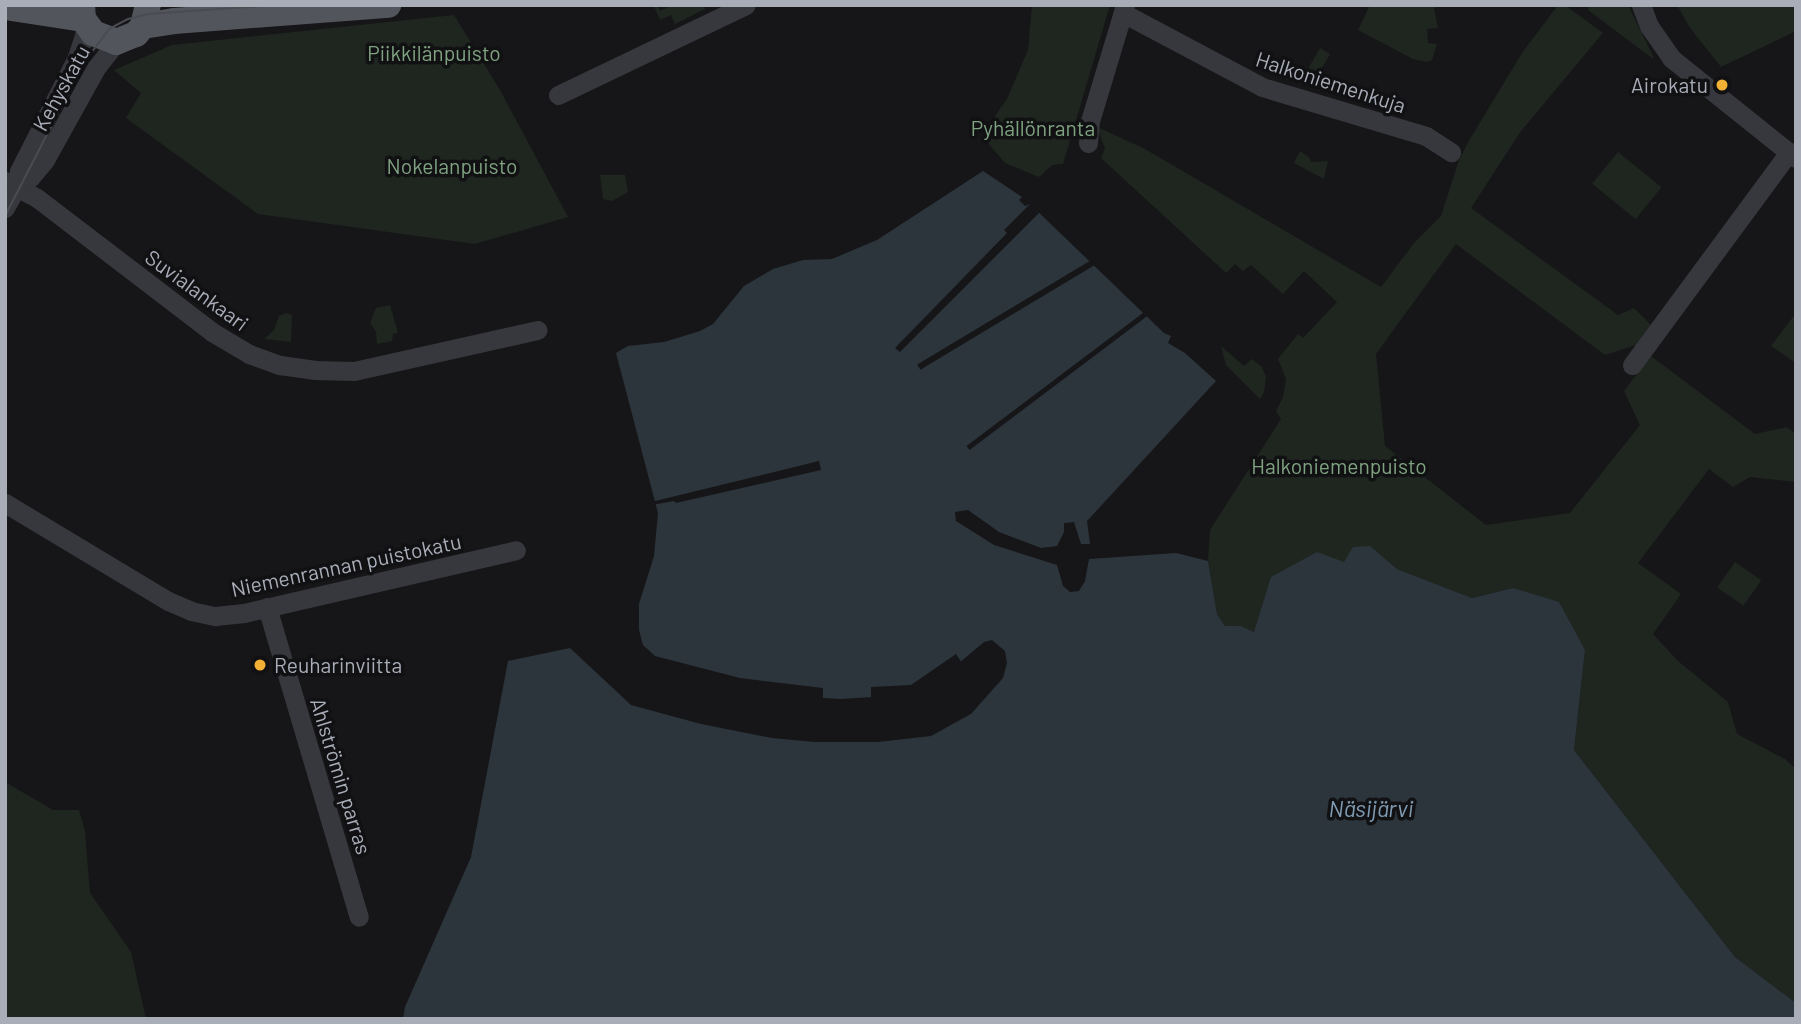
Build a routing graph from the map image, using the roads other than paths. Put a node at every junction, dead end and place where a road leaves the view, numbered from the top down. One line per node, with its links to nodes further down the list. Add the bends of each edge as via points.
1 (388, 5): 6 (main road, via 174,21)
2 (746, 5): 9 (street)
3 (1641, 5): 12 (street, via 1660,42 1680,66)
4 (5, 6): 7 (main road)
5 (1124, 9): 10 (street, via 1090,121); 11 (street, Halkoniemenkuja, via 1262,87 1426,136)
6 (146, 16): 8 (main road, via 136,34)
7 (84, 17): 8 (main road, via 100,38); 13 (street, Kehyskatu, via 77,57)
8 (116, 42): 13 (street, Kehyskatu, via 96,68 50,154 30,178)
9 (558, 95)
10 (1088, 143)
11 (1451, 152)
12 (1792, 155): 16 (street)
13 (11, 183): 14 (street, Kehyskatu); 15 (street, Suvialankaari, via 212,332 249,354 280,365 354,371)
14 (5, 208)
15 (537, 330)
16 (1632, 365)
17 (5, 503): 19 (street, Niemenrannan puistokatu, via 191,611 215,616)
18 (516, 551): 19 (street, Niemenrannan puistokatu)
19 (267, 607): 20 (street, Ahlströmin parras)
20 (359, 917)

